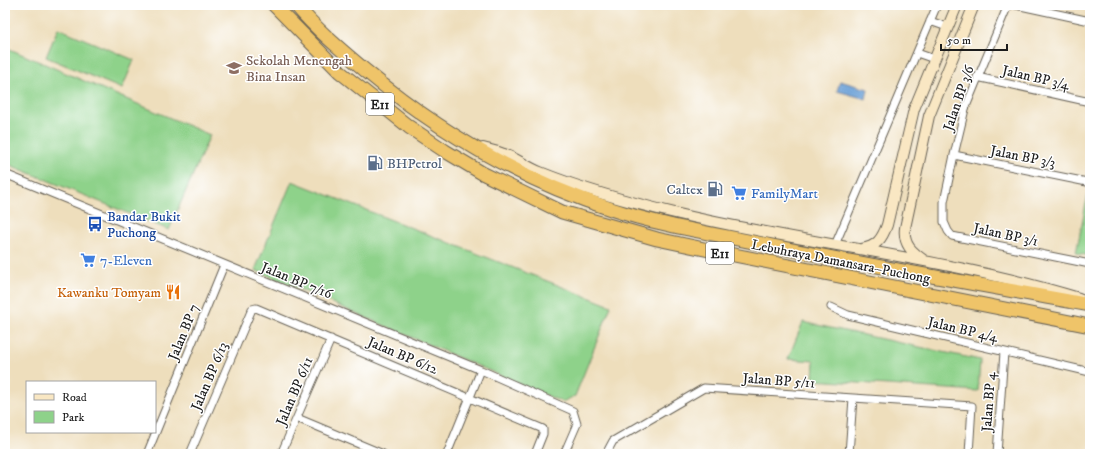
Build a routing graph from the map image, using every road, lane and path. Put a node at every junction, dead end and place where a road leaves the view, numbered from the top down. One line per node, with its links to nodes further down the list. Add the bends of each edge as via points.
1 (274, 5): 29 (highway, Lebuhraya Damansara–Puchong / E11, via 340,72 409,127 482,173 562,212 657,239)
2 (296, 5): 15 (highway, Lebuhraya Damansara–Puchong / E11, via 311,22 400,100)
3 (937, 5): 8 (street)
4 (957, 5): 10 (street)
5 (974, 5): 22 (street, via 929,116 905,228 906,243 916,255)
6 (1008, 5): 13 (street, Jalan BP 3/6)
7 (1016, 5): 9 (street)
8 (930, 21): 10 (street); 11 (street)
9 (1090, 21)
10 (947, 27): 12 (street)
11 (917, 53): 12 (street); 20 (street)
12 (934, 59): 21 (street, via 914,109 887,225 876,245)
13 (977, 77): 14 (street, Jalan BP 3/4); 16 (street, Jalan BP 3/6, via 965,109)
14 (1090, 102)
15 (471, 145): 20 (street, via 504,154 538,172 616,198 679,214); 26 (highway, Lebuhraya Damansara–Puchong / E11, via 518,172 610,209 660,223)
16 (954, 155): 18 (street, Jalan BP 3/3); 19 (street, Jalan BP 3/6)
17 (5, 174): 23 (street, Jalan BP 7/16)
18 (1087, 182)
19 (944, 202): 24 (street, Jalan BP 3/1, via 944,222 952,236)
20 (835, 245): 21 (street)
21 (860, 250): 22 (street)
22 (928, 263): 25 (street, via 1040,286)
23 (224, 264): 32 (street, Jalan BP 7/16); 37 (street, Jalan BP 7)
24 (1090, 264)
25 (1090, 301)
26 (1090, 306)
27 (831, 307): 31 (street, Jalan BP 4/4, via 848,315)
28 (252, 309): 30 (street, Jalan BP 6/12, via 259,308); 40 (street, Jalan BP 6/13)
29 (1090, 326)
30 (331, 339): 34 (street, Jalan BP 6/12); 36 (street, Jalan BP 6/11)
31 (1004, 352): 33 (street, Jalan BP 4/4); 49 (street, Jalan BP 4)
32 (481, 370): 34 (street); 45 (street, Jalan BP 7/16, via 573,411 577,424)
33 (1090, 372)
34 (470, 398): 43 (street); 44 (street, Jalan BP 6/12, via 543,429)
35 (853, 398): 46 (street, Jalan BP 5/11, via 704,388 613,441); 47 (street); 48 (street, Jalan BP 5/11, via 972,406)
36 (297, 418): 41 (street, Jalan BP 6/11); 42 (street)
37 (156, 432)
38 (156, 433): 39 (street, Jalan BP 7)
39 (147, 454)
40 (190, 454)
41 (281, 454)
42 (383, 454)
43 (447, 454)
44 (535, 454)
45 (564, 454)
46 (606, 454)
47 (849, 454)
48 (968, 454)
49 (997, 454)

